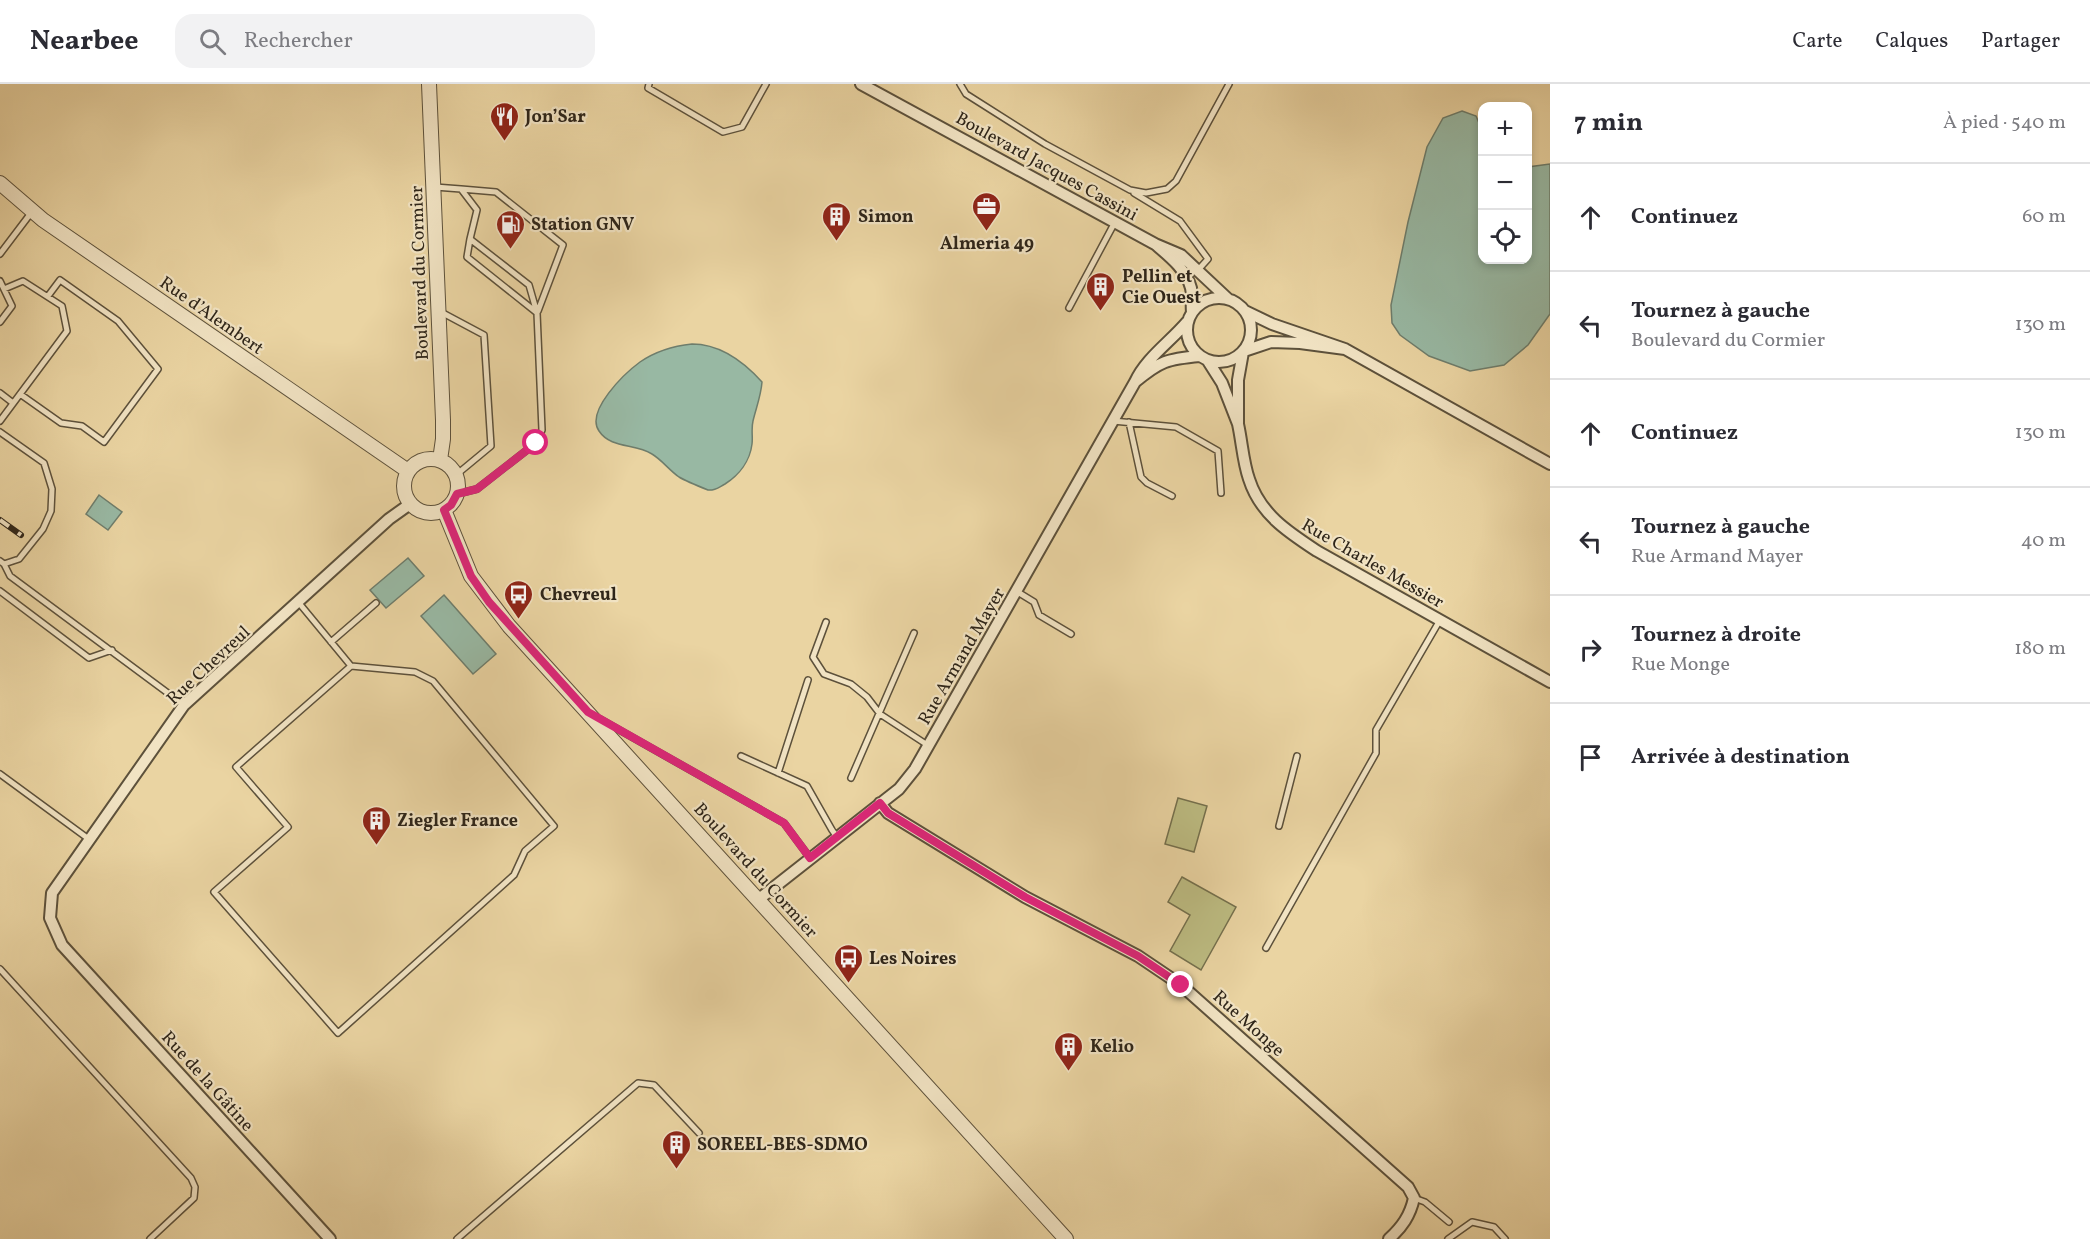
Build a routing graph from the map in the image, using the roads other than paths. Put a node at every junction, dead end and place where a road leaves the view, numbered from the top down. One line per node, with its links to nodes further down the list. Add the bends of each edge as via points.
1 (429, 84): 8 (street, Boulevard du Cormier)
2 (649, 84): 3 (lane, via 648,88 723,132 742,127)
3 (766, 84)
4 (861, 84): 12 (street, Boulevard Jacques Cassini)
5 (960, 84): 10 (lane, via 966,94 1035,138)
6 (1229, 84): 10 (lane, via 1176,181 1167,189 1146,194)
7 (0, 183): 11 (street, Rue d’Alembert)
8 (433, 187): 9 (lane); 22 (street, Boulevard du Cormier)
9 (461, 189): 13 (lane, via 477,210); 24 (lane, via 496,192 563,245)
10 (1130, 190): 16 (lane, via 1180,221 1209,259)
11 (32, 212): 15 (lane); 41 (street, Rue d’Alembert)
12 (1115, 222): 14 (street, Boulevard Jacques Cassini); 21 (lane)
13 (470, 239): 24 (lane, via 529,285); 24 (lane, via 467,256)
14 (1155, 244): 16 (street, Boulevard Jacques Cassini, via 1181,255); 25 (street, Boulevard Jacques Cassini, via 1184,273 1191,288)
15 (0, 254)
16 (1197, 271): 20 (street, Boulevard Jacques Cassini)
17 (0, 281): 18 (lane)
18 (4, 289): 19 (lane, via 23,281); 26 (lane, via 12,306)
19 (48, 296): 32 (lane, via 62,306 67,331); 32 (lane, via 60,280 118,321 158,369 104,442 82,426 61,423)
20 (1228, 299): 23 (street); 25 (street, via 1208,300)
21 (1069, 308)
22 (438, 310): 39 (street, Boulevard du Cormier, via 443,420); 42 (lane, via 484,335 491,446)
23 (1245, 311): 27 (street); 28 (street, via 1251,331)
24 (537, 313): 44 (lane, via 542,430 536,443 477,489)
25 (1190, 317): 29 (street, via 1188,341); 30 (street, Rue Armand Mayer, via 1142,367)
26 (0, 322)
27 (1345, 349): 28 (street, via 1271,342); 40 (street)
28 (1243, 351): 29 (street, via 1226,362); 37 (street, Rue Charles Messier, via 1238,380)
29 (1204, 358): 30 (street, Rue Armand Mayer, via 1169,359); 37 (street, Rue Charles Messier, via 1222,383)
30 (1135, 382): 35 (street, Rue Armand Mayer)
31 (0, 393): 33 (lane)
32 (21, 394): 33 (lane)
33 (14, 403): 34 (lane)
34 (0, 421)
35 (1113, 421): 36 (lane); 50 (street, Rue Armand Mayer)
36 (1129, 422): 43 (lane, via 1176,428 1218,451); 45 (lane, via 1141,477)
37 (1238, 424): 53 (street, Rue Charles Messier, via 1249,479 1262,507 1285,530)
38 (0, 432): 48 (lane, via 44,463 52,489 51,511 43,529 20,559)
39 (440, 460): 41 (street, via 422,460); 42 (street)
40 (1550, 464)
41 (408, 471): 46 (street, via 403,488)
42 (456, 476): 44 (street)
43 (1221, 493)
44 (457, 494): 47 (street)
45 (1172, 496)
46 (410, 504): 47 (street, via 426,513); 51 (street, Rue Chevreul)
47 (444, 510): 63 (street, Boulevard du Cormier, via 471,576 489,602)
48 (2, 562): 58 (lane, via 10,576)
49 (0, 591): 58 (lane, via 89,658)
50 (1016, 591): 56 (lane, via 1034,602 1039,615); 65 (street, Rue Armand Mayer)
51 (299, 603): 57 (lane); 62 (street, Rue Chevreul)
52 (376, 603): 57 (lane)
53 (1440, 620): 61 (street, Rue Charles Messier); 78 (lane, via 1376,730 1376,753)
54 (826, 622): 64 (lane, via 813,657 824,675 851,684)
55 (914, 633): 64 (lane)
56 (1071, 634)
57 (332, 642): 59 (lane)
58 (112, 651): 62 (lane)
59 (351, 666): 59 (lane, via 236,767 288,827 214,892 338,1033 514,875 525,851 554,826 433,681 415,672)
60 (807, 680): 68 (lane)
61 (1550, 682)
62 (184, 705): 74 (street, Rue Chevreul)
63 (588, 712): 75 (lane, via 784,823); 76 (street, Boulevard du Cormier)
64 (880, 714): 65 (lane); 70 (lane)
65 (929, 746): 71 (street, Rue Armand Mayer, via 904,782)
66 (741, 756): 68 (lane)
67 (1297, 756): 72 (lane)
68 (778, 773): 73 (lane, via 807,786)
69 (0, 774): 74 (lane)
70 (851, 778)
71 (880, 803): 73 (street, Rue Armand Mayer); 81 (street, Rue Monge, via 888,813 1025,897 1138,956 1181,985 1408,1187)
72 (1279, 826)
73 (837, 837): 75 (street, Rue Armand Mayer)
74 (90, 840): 77 (street, Rue Chevreul, via 52,893 50,918)
75 (810, 858): 76 (street, Rue Armand Mayer)
76 (759, 899): 86 (street, Boulevard du Cormier)
77 (62, 945): 84 (street, Rue de la Gâtine)
78 (1266, 948)
79 (0, 969): 83 (lane, via 191,1178 194,1198)
80 (699, 1133): 85 (lane, via 654,1085 638,1083)
81 (1414, 1198): 82 (lane, Rue Monge); 87 (street, via 1404,1225)
82 (1449, 1222)
83 (150, 1239)
84 (330, 1239)
85 (457, 1239)
86 (1066, 1239)
87 (1389, 1239)
88 (1448, 1239): 89 (lane, via 1472,1222 1494,1227)
89 (1505, 1239)

